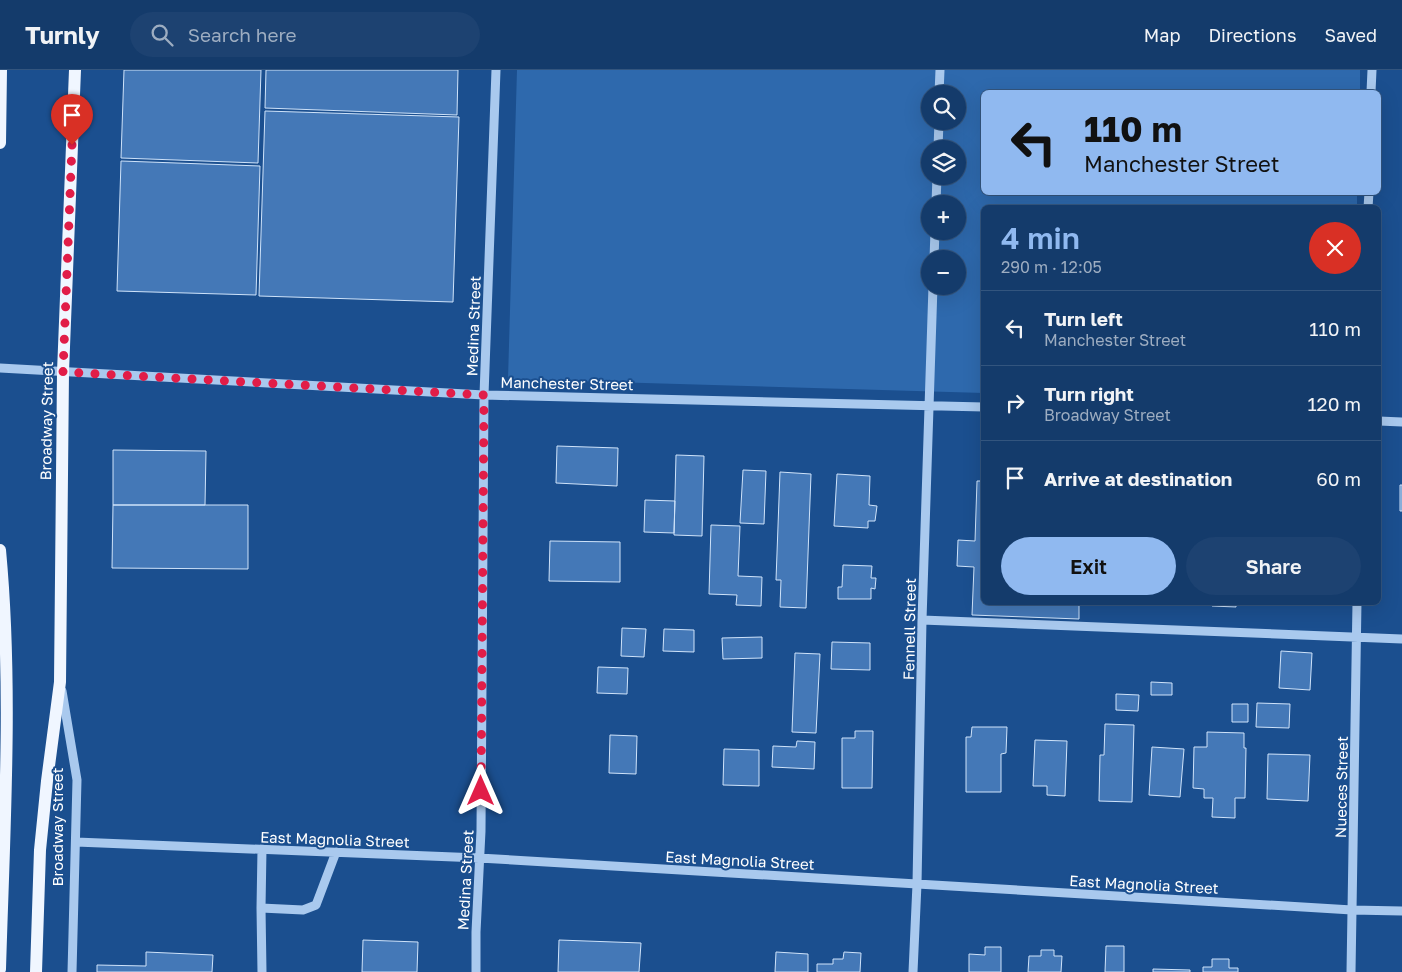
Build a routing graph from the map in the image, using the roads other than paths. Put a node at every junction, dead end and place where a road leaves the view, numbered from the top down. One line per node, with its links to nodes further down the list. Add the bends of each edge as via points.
1 (1, 70): 8 (main road)
2 (75, 70): 11 (main road, Broadway Street)
3 (496, 70): 12 (street, Medina Street)
4 (940, 70): 6 (street)
5 (1372, 70): 7 (street)
6 (940, 85)
7 (1371, 90)
8 (0, 143)
9 (933, 295): 13 (street, Fennell Street)
10 (0, 368): 11 (street, Manchester Street)
11 (63, 372): 12 (street, Manchester Street); 22 (main road, Broadway Street)
12 (484, 395): 13 (street, Manchester Street); 28 (street, Medina Street)
13 (929, 406): 14 (street, Manchester Street); 19 (street, Fennell Street)
14 (981, 407)
15 (1381, 421): 16 (street)
16 (1402, 422)
17 (0, 550): 23 (main road, via 4,596)
18 (1358, 605): 20 (street, Nueces Street)
19 (922, 620): 20 (street); 29 (street, Fennell Street)
20 (1356, 638): 21 (street); 31 (street, Nueces Street)
21 (1402, 639)
22 (60, 682): 25 (street, Broadway Street, via 77,780); 34 (main road, Broadway Street, via 40,850)
23 (4, 685): 24 (main road)
24 (3, 713): 33 (main road)
25 (76, 842): 26 (street, East Magnolia Street); 35 (street, Broadway Street)
26 (262, 849): 27 (street, East Magnolia Street); 30 (street)
27 (336, 852): 28 (street, East Magnolia Street); 30 (street, via 316,905 303,910)
28 (479, 858): 29 (street, East Magnolia Street); 37 (street, Medina Street)
29 (917, 884): 31 (street, East Magnolia Street); 38 (street, Fennell Street)
30 (261, 908): 36 (street)
31 (1352, 910): 32 (street, East Magnolia Street); 39 (street, Nueces Street)
32 (1402, 912)
33 (0, 969)
34 (36, 972)
35 (72, 972)
36 (262, 972)
37 (476, 972)
38 (913, 972)
39 (1351, 972)

